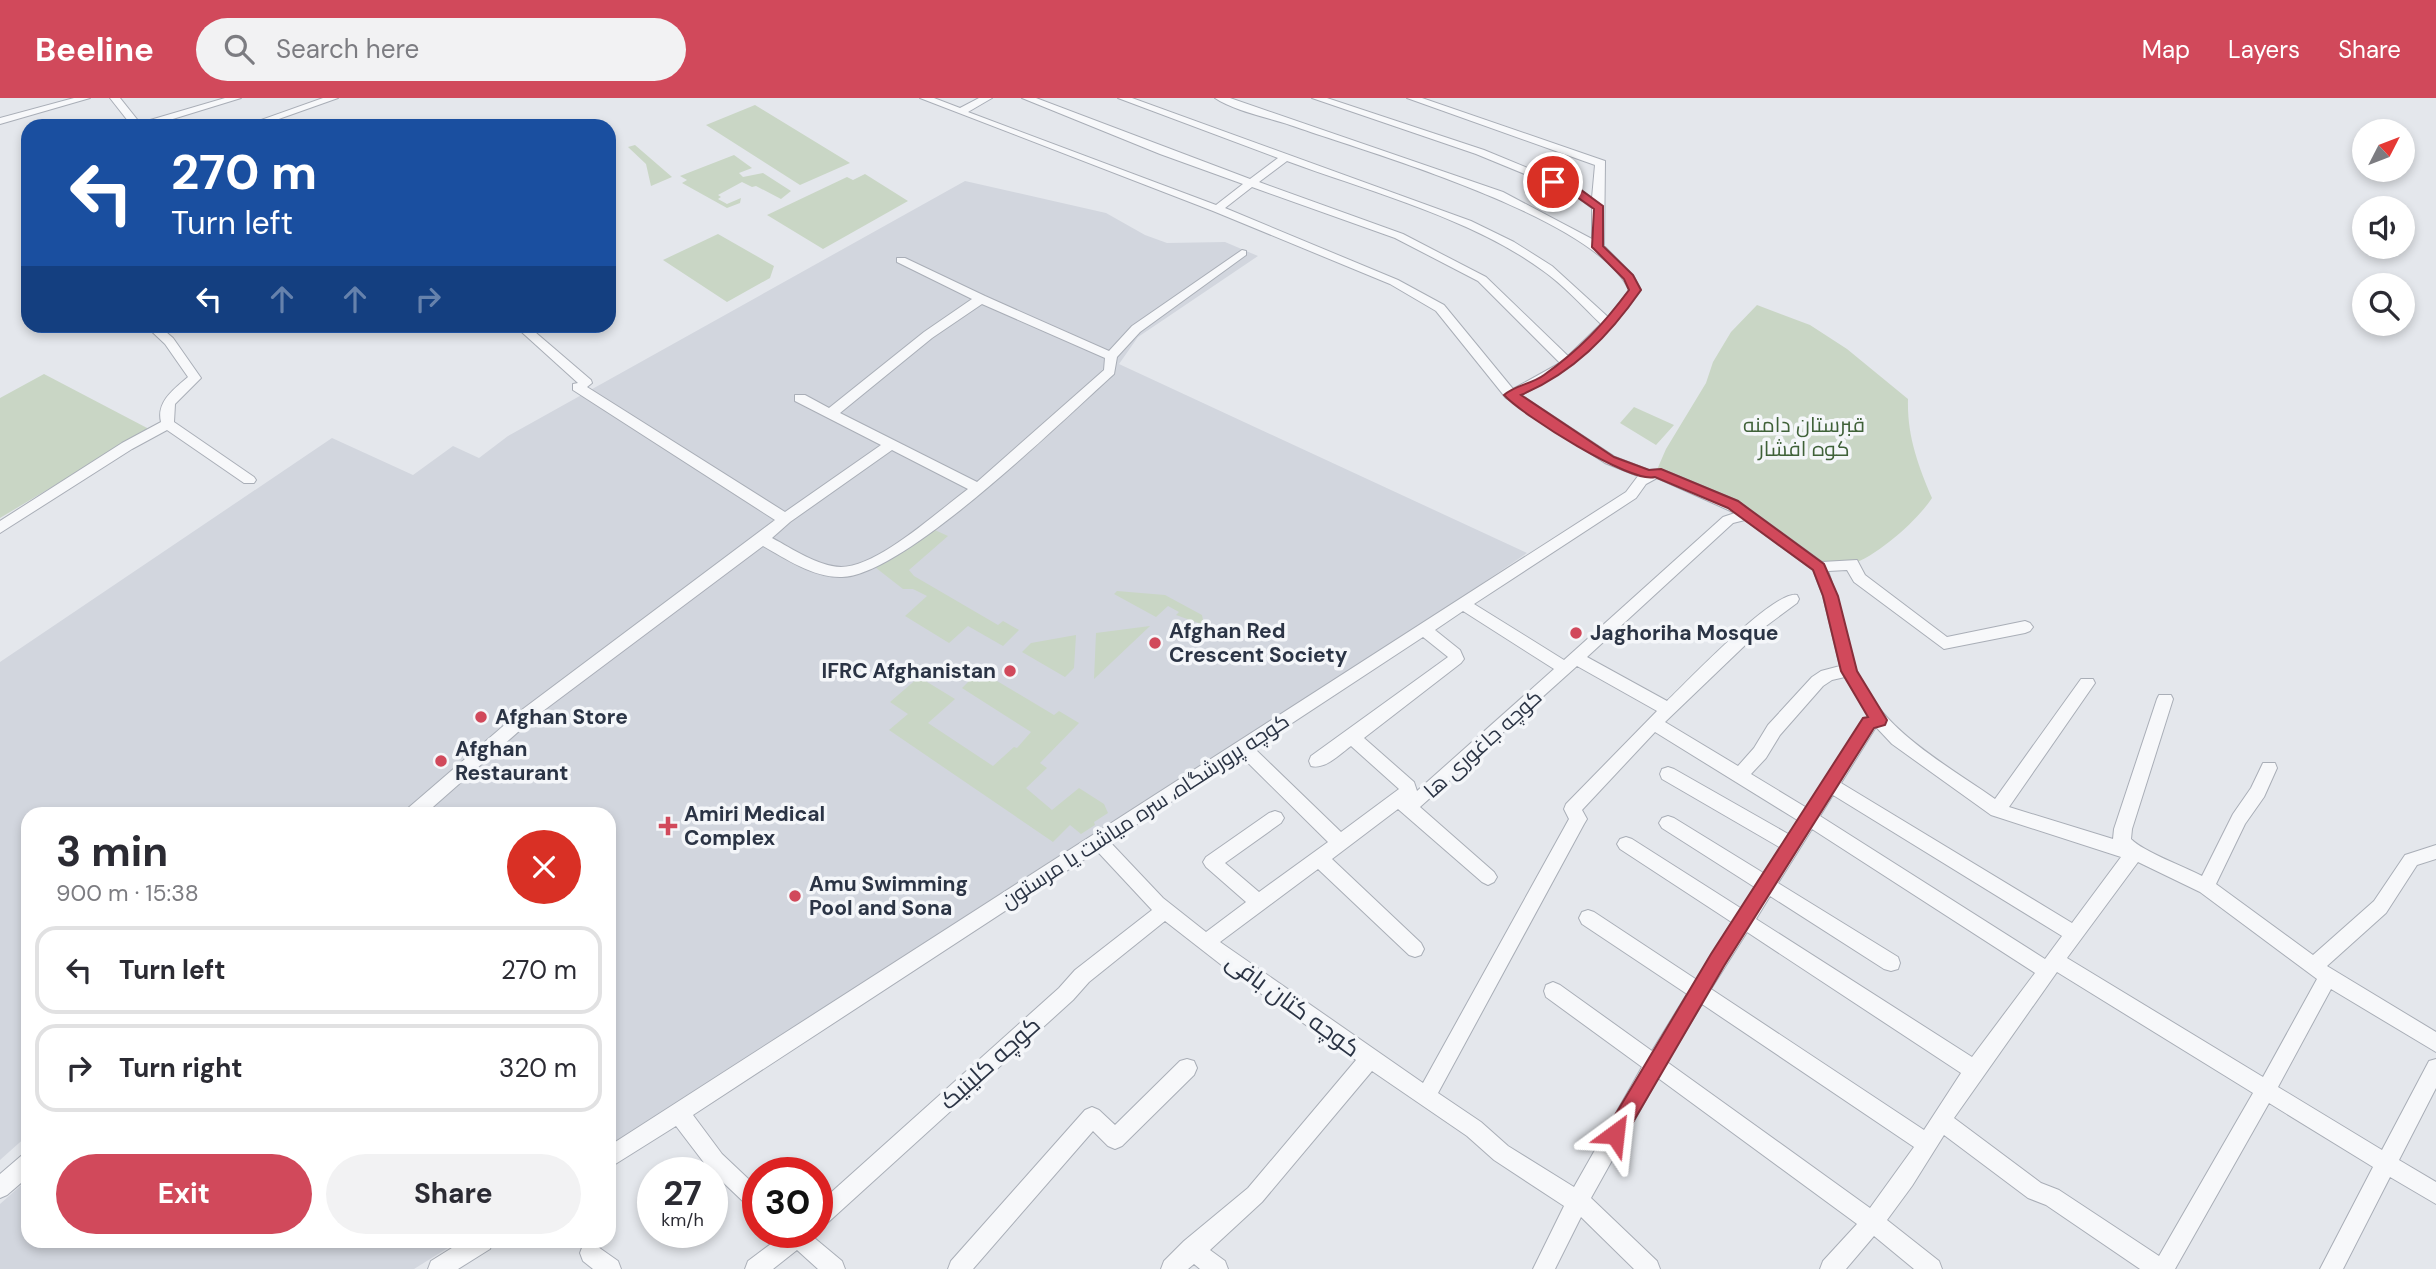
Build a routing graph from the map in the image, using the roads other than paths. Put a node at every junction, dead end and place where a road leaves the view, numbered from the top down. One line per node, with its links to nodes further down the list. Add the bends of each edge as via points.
1 (85, 98): 18 (street)
2 (115, 98): 15 (street)
3 (236, 98): 16 (street)
4 (297, 98): 5 (street, via 301,103)
5 (318, 98)
6 (333, 98): 17 (street)
7 (925, 98): 14 (street)
8 (987, 98): 14 (street)
9 (1027, 98): 20 (street)
10 (1123, 98): 19 (street)
11 (1220, 98): 23 (street, via 1499,194)
12 (1317, 98): 21 (street, via 1480,152 1577,192)
13 (1412, 98): 21 (street, via 1601,163 1596,183)
14 (960, 112): 22 (street)
15 (132, 119)
16 (162, 119)
17 (270, 119)
18 (0, 121)
19 (1284, 158): 20 (street); 27 (street, via 1388,192 1510,243 1548,268)
20 (1255, 182): 22 (street); 31 (street, via 1399,236 1482,279)
21 (1599, 208): 23 (street)
22 (1217, 209): 32 (street, via 1427,300 1449,318)
23 (1598, 247): 27 (street, via 1629,277 1635,290)
24 (1242, 253): 30 (street, via 1136,330)
25 (901, 260): 26 (street)
26 (981, 299): 30 (street); 34 (street)
27 (1609, 326): 31 (street)
28 (160, 333): 35 (street, via 195,378 166,405)
29 (528, 333): 41 (street, via 582,385)
30 (1111, 356): 39 (street, via 1110,370)
31 (1566, 362): 32 (street, via 1545,381)
32 (1511, 395): 37 (street)
33 (800, 398): 34 (street)
34 (831, 413): 36 (street)
35 (168, 424): 38 (street); 42 (street)
36 (891, 444): 39 (street); 41 (street)
37 (1644, 478): 40 (street, via 1656,472); 46 (street, کوچه پرورشگاه، سره میاشت یا مرستون, via 1631,495)
38 (249, 480)
39 (978, 488): 43 (street, via 892,553 855,571 826,568)
40 (1746, 514): 44 (street); 49 (street, کوچه جاغوری ها, via 1728,520)
41 (785, 519): 43 (street)
42 (0, 528)
43 (762, 539): 64 (street, via 529,713)
44 (1819, 567): 47 (street, via 1852,564 1859,578 1944,643); 50 (street)
45 (1792, 599): 53 (street)
46 (1463, 604): 48 (street, کوچه پرورشگاه، سره میاشت یا مرستون); 49 (street)
47 (2025, 626)
48 (1424, 630): 56 (street, via 1456,659); 57 (street, کوچه پرورشگاه، سره میاشت یا مرستون)
49 (1572, 664): 53 (street); 63 (street, کوچه جاغوری ها, via 1418,801)
50 (1849, 671): 54 (street); 61 (street, via 1833,672 1814,684)
51 (2087, 683): 65 (street)
52 (2165, 699): 74 (street, via 2123,829 2122,841)
53 (1668, 710): 55 (street)
54 (1879, 720): 62 (street, via 1869,723); 65 (street, via 1898,739)
55 (1654, 723): 61 (street); 98 (street, via 1572,809 1578,819)
56 (1352, 737): 58 (street); 63 (street, via 1408,787)
57 (1241, 747): 69 (street, کوچه پرورشگاه، سره میاشت یا مرستون); 70 (street)
58 (1317, 761)
59 (2269, 768): 78 (street)
60 (1668, 774): 72 (street)
61 (1740, 776): 67 (street)
62 (1830, 785): 67 (street); 83 (street)
63 (1403, 796): 70 (street, کوچه جاغوری ها); 76 (street)
64 (421, 807)
65 (1997, 810): 74 (street)
66 (1275, 818): 79 (street, via 1212,862)
67 (1809, 818): 72 (street); 87 (street)
68 (1668, 823): 77 (street)
69 (1099, 842): 80 (street, کوچه کتان بافی); 99 (street, کوچه پرورشگاه، سره میاشت یا مرستون)
70 (1340, 842): 75 (street, کوچه جاغوری ها)
71 (1626, 844): 82 (street)
72 (1791, 845): 77 (street)
73 (2436, 852): 88 (street, via 2412,860 2380,907)
74 (2134, 853): 78 (street); 83 (street)
75 (1319, 858): 79 (street, کوچه جاغوری ها); 85 (street)
76 (1488, 877)
77 (1767, 883): 82 (street); 86 (street)
78 (2206, 887): 88 (street)
79 (1258, 902): 84 (street, کوچه جاغوری ها)
80 (1164, 910): 84 (street, کوچه کتان بافی); 109 (street, کوچه کلینیک, via 1082,976)
81 (1588, 918): 90 (street)
82 (1742, 921): 90 (street); 96 (street)
83 (2075, 934): 87 (street)
84 (1206, 942): 92 (street, کوچه کتان بافی)
85 (1415, 949)
86 (1891, 963)
87 (2051, 966): 96 (street); 97 (street)
88 (2321, 971): 91 (street); 97 (street)
89 (1553, 990): 93 (street)
90 (1700, 990): 93 (street); 101 (street)
91 (2436, 1043)
92 (1367, 1056): 98 (street); 114 (street, کوچه کتان بافی, via 1364,1068 1255,1195)
93 (1654, 1067): 108 (street); 110 (street)
94 (1187, 1068): 120 (street, via 1115,1139 1092,1117)
95 (2436, 1069): 103 (street)
96 (1975, 1070): 100 (street)
97 (2266, 1090): 103 (street); 127 (street)
98 (1426, 1096): 108 (street, via 1501,1153)
99 (680, 1113): 102 (street, کوچه پرورشگاه، سره میاشت یا مرستون); 106 (street, via 695,1139)
100 (1941, 1120): 101 (street); 127 (street, via 2035,1191 2052,1197)
101 (1928, 1144): 110 (street)
102 (616, 1154)
103 (2386, 1163): 107 (street); 128 (street)
104 (21, 1169): 105 (street)
105 (0, 1188)
106 (742, 1188)
107 (2436, 1194)
108 (1576, 1201): 123 (street); 124 (street)
109 (833, 1205)
110 (1874, 1223): 125 (street); 126 (street)
111 (471, 1248): 116 (street)
112 (781, 1248): 118 (street)
113 (812, 1248): 119 (street)
114 (1192, 1250): 121 (street, کوچه کتان بافی); 122 (street)
115 (591, 1253): 117 (street)
116 (439, 1269)
117 (610, 1269)
118 (756, 1269)
119 (834, 1269)
120 (959, 1269)
121 (1172, 1269)
122 (1217, 1269)
123 (1544, 1269)
124 (1649, 1269)
125 (1831, 1269)
126 (1931, 1269)
127 (2161, 1269)
128 (2331, 1269)

